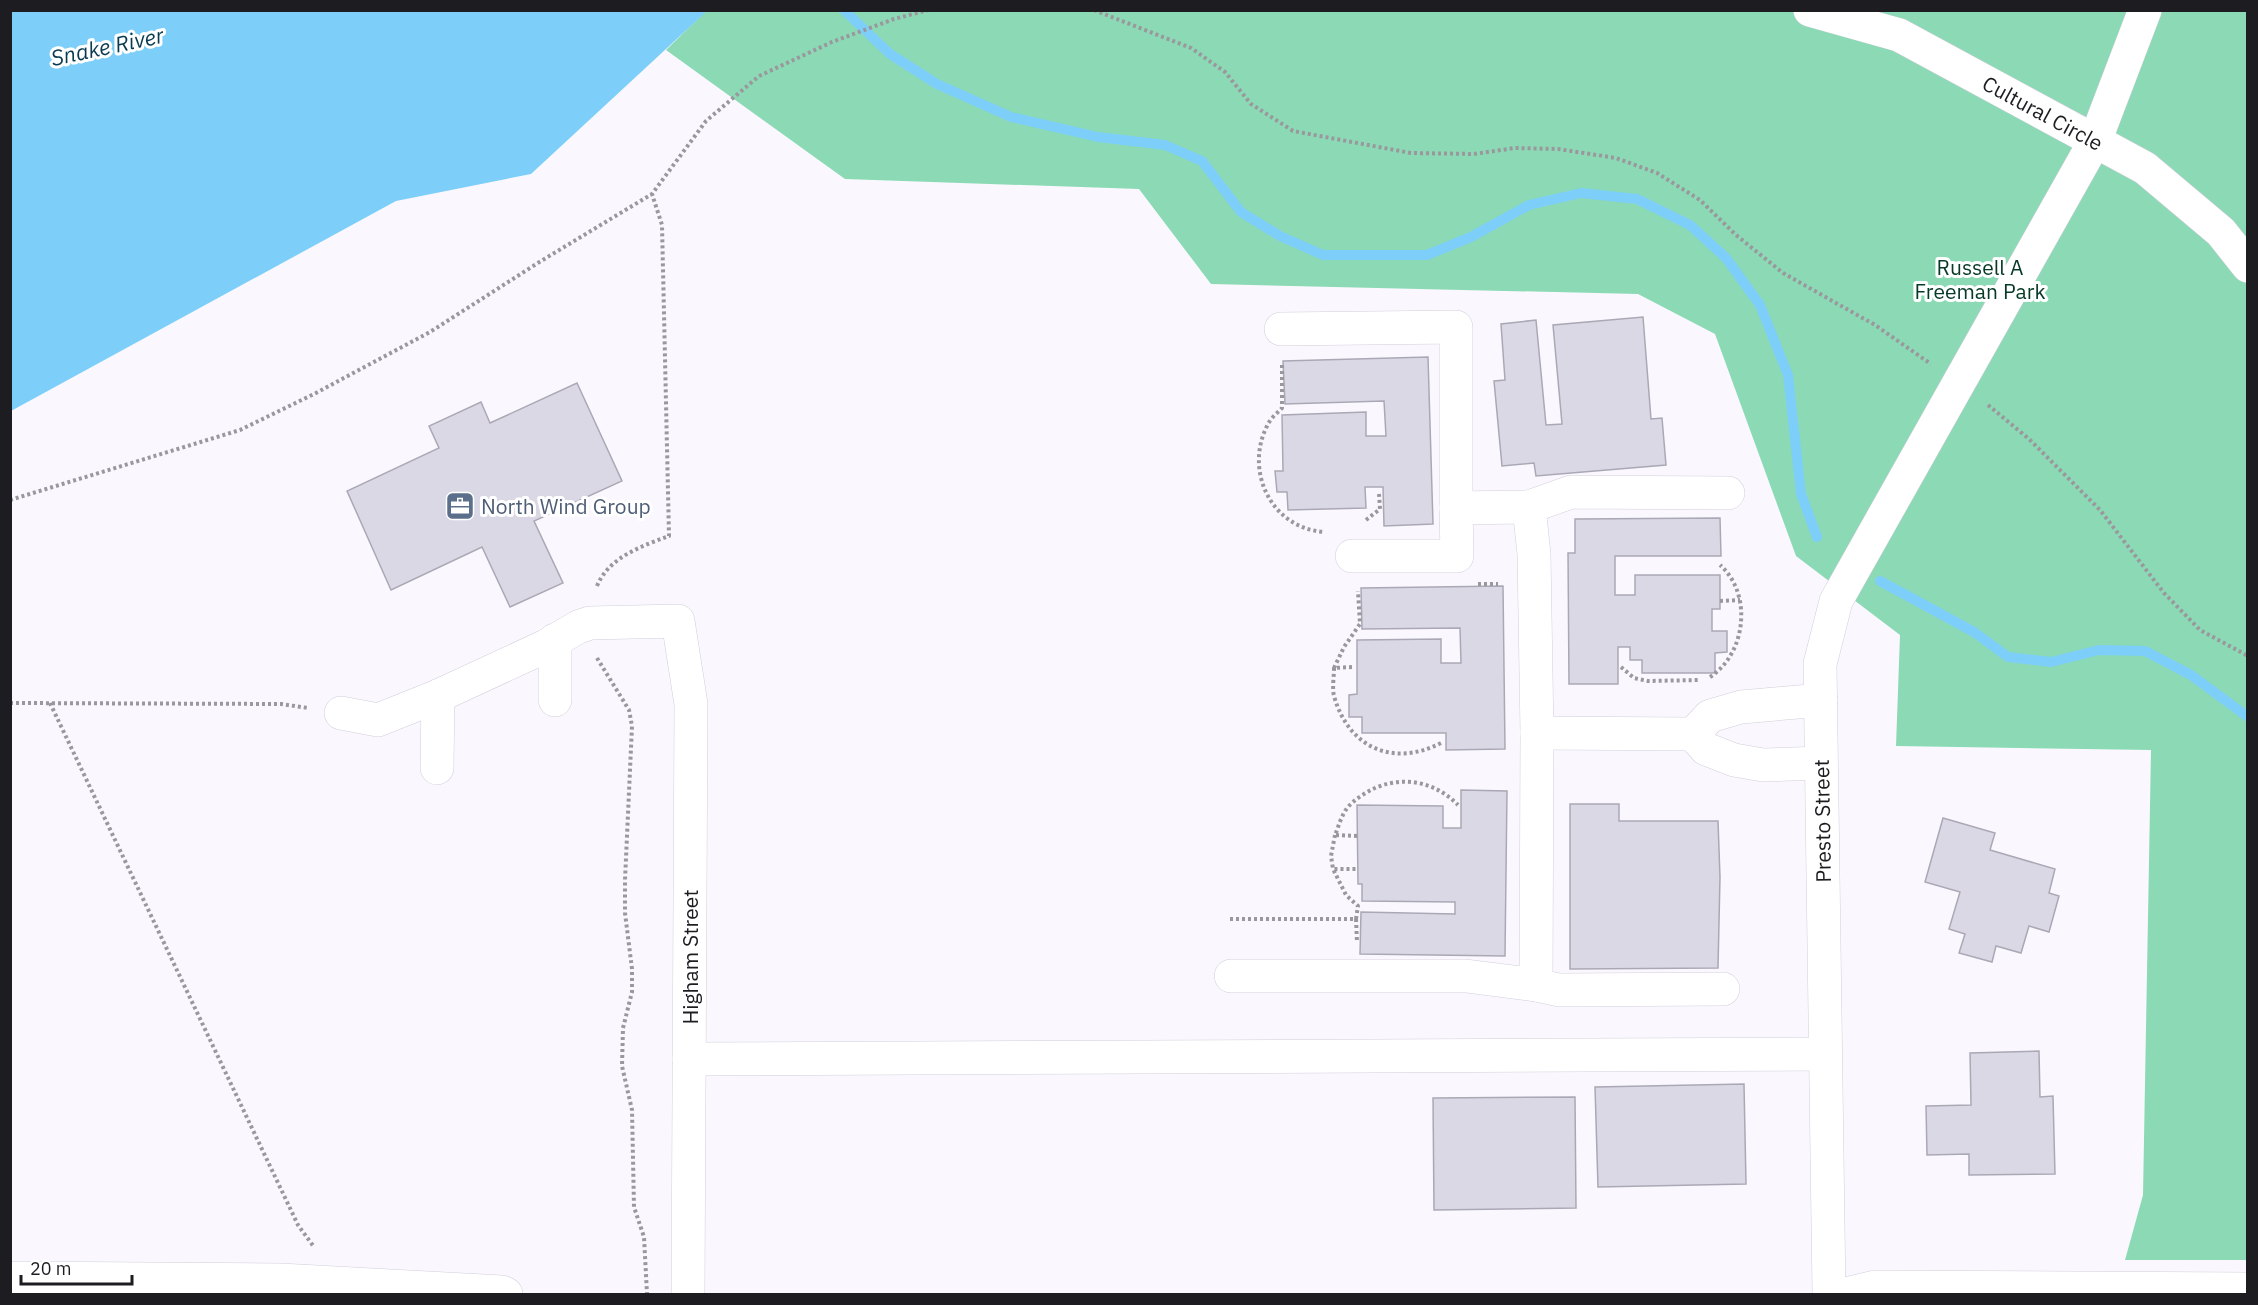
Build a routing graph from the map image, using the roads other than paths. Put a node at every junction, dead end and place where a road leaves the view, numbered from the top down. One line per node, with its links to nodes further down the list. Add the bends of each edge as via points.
1 (1810, 10): 3 (street, Cultural Circle, via 1899,35)
2 (2145, 10): 3 (street, Presto Street)
3 (2095, 141): 4 (street, Cultural Circle, via 2145,168 2222,232); 13 (street, Presto Street, via 1836,601 1820,664)
4 (2247, 266)
5 (1281, 329): 8 (street, via 1456,327)
6 (1728, 493): 7 (street, via 1571,492)
7 (1529, 507): 8 (street); 15 (street, via 1534,554)
8 (1456, 508): 9 (street, via 1457,556)
9 (1347, 558)
10 (555, 640): 11 (street); 12 (street); 23 (street, Higham Street, via 590,623 678,621 691,704)
11 (438, 696): 14 (street, via 378,720); 18 (street)
12 (555, 700)
13 (1821, 700): 16 (street, via 1741,707 1710,716); 17 (street, Presto Street)
14 (341, 713)
15 (1537, 733): 16 (street); 20 (street)
16 (1693, 734): 17 (street, via 1706,749 1734,760 1763,765)
17 (1821, 763): 22 (street, Presto Street)
18 (436, 768)
19 (1231, 976): 20 (street, via 1466,976)
20 (1536, 985): 21 (street, via 1559,990)
21 (1723, 989)
22 (1825, 1054): 23 (street); 28 (street, Presto Street)
23 (689, 1059): 27 (street, Higham Street)
24 (10, 1278): 26 (street, via 280,1280)
25 (2247, 1289): 29 (street, via 1875,1287)
26 (506, 1294)
27 (688, 1294)
28 (1829, 1294)
29 (1845, 1294)

